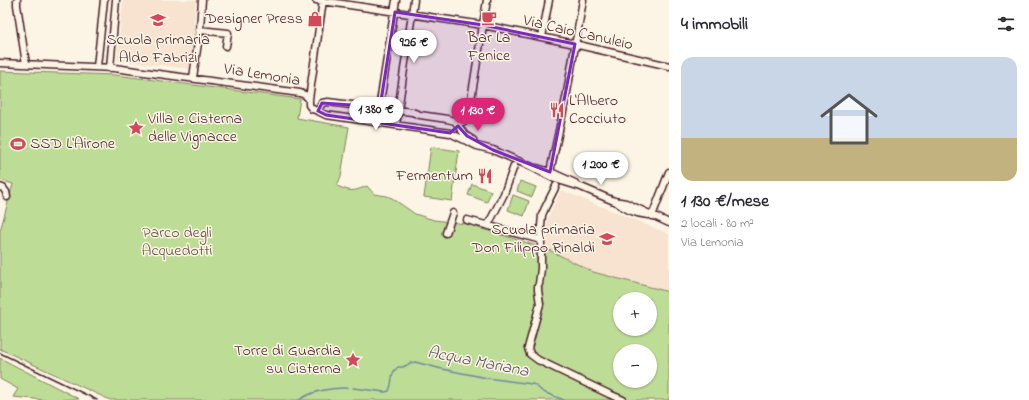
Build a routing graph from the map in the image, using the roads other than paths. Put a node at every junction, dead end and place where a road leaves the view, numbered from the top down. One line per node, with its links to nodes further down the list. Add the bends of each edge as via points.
1 (17, 0): 20 (street)
2 (104, 0): 22 (street)
3 (116, 0): 23 (street)
4 (202, 0): 15 (street)
5 (316, 0): 11 (street, Via Caio Canuleio)
6 (396, 0): 12 (street)
7 (414, 0): 13 (street)
8 (487, 0): 14 (street)
9 (549, 0): 16 (street)
10 (582, 0): 17 (street)
11 (323, 1): 12 (street, Via Caio Canuleio); 25 (street)
12 (395, 12): 13 (street, Via Caio Canuleio); 26 (street)
13 (412, 14): 14 (street, Via Caio Canuleio); 27 (street)
14 (484, 25): 16 (street, Via Caio Canuleio); 29 (street, via 469,115 465,121)
15 (199, 30): 18 (street, via 228,33); 24 (street)
16 (542, 37): 17 (street, Via Caio Canuleio)
17 (575, 44): 21 (street, Via Caio Canuleio); 36 (street)
18 (226, 46)
19 (0, 63): 20 (street, Via Lemonia)
20 (26, 64): 22 (street, Via Lemonia)
21 (669, 66)
22 (98, 67): 23 (street, Via Lemonia)
23 (110, 68): 24 (street, Via Lemonia)
24 (193, 78): 25 (street, Via Lemonia, via 302,94)
25 (309, 99): 28 (street, Via Lemonia, via 311,108)
26 (380, 107): 27 (street); 28 (street, via 325,102 320,105); 30 (street)
27 (399, 110): 29 (street); 31 (street)
28 (318, 111): 30 (street, via 324,115)
29 (455, 121): 32 (street); 33 (street, via 466,136)
30 (377, 122): 31 (street)
31 (396, 125): 32 (street)
32 (450, 133): 33 (street, via 477,146)
33 (493, 150): 35 (street)
34 (514, 166): 45 (street, via 504,194)
35 (532, 167): 36 (street); 38 (street)
36 (550, 172): 38 (street)
37 (669, 172): 42 (street)
38 (556, 180): 42 (street, via 572,181 614,200 630,211); 47 (street, via 543,213)
39 (0, 187): 40 (street, via 6,192)
40 (7, 197)
41 (453, 213): 46 (street)
42 (652, 216): 44 (street)
43 (467, 220): 45 (street)
44 (669, 223)
45 (488, 225): 47 (street)
46 (446, 233)
47 (541, 240): 48 (street, via 538,290 540,304 528,348 530,354)
48 (623, 400)

